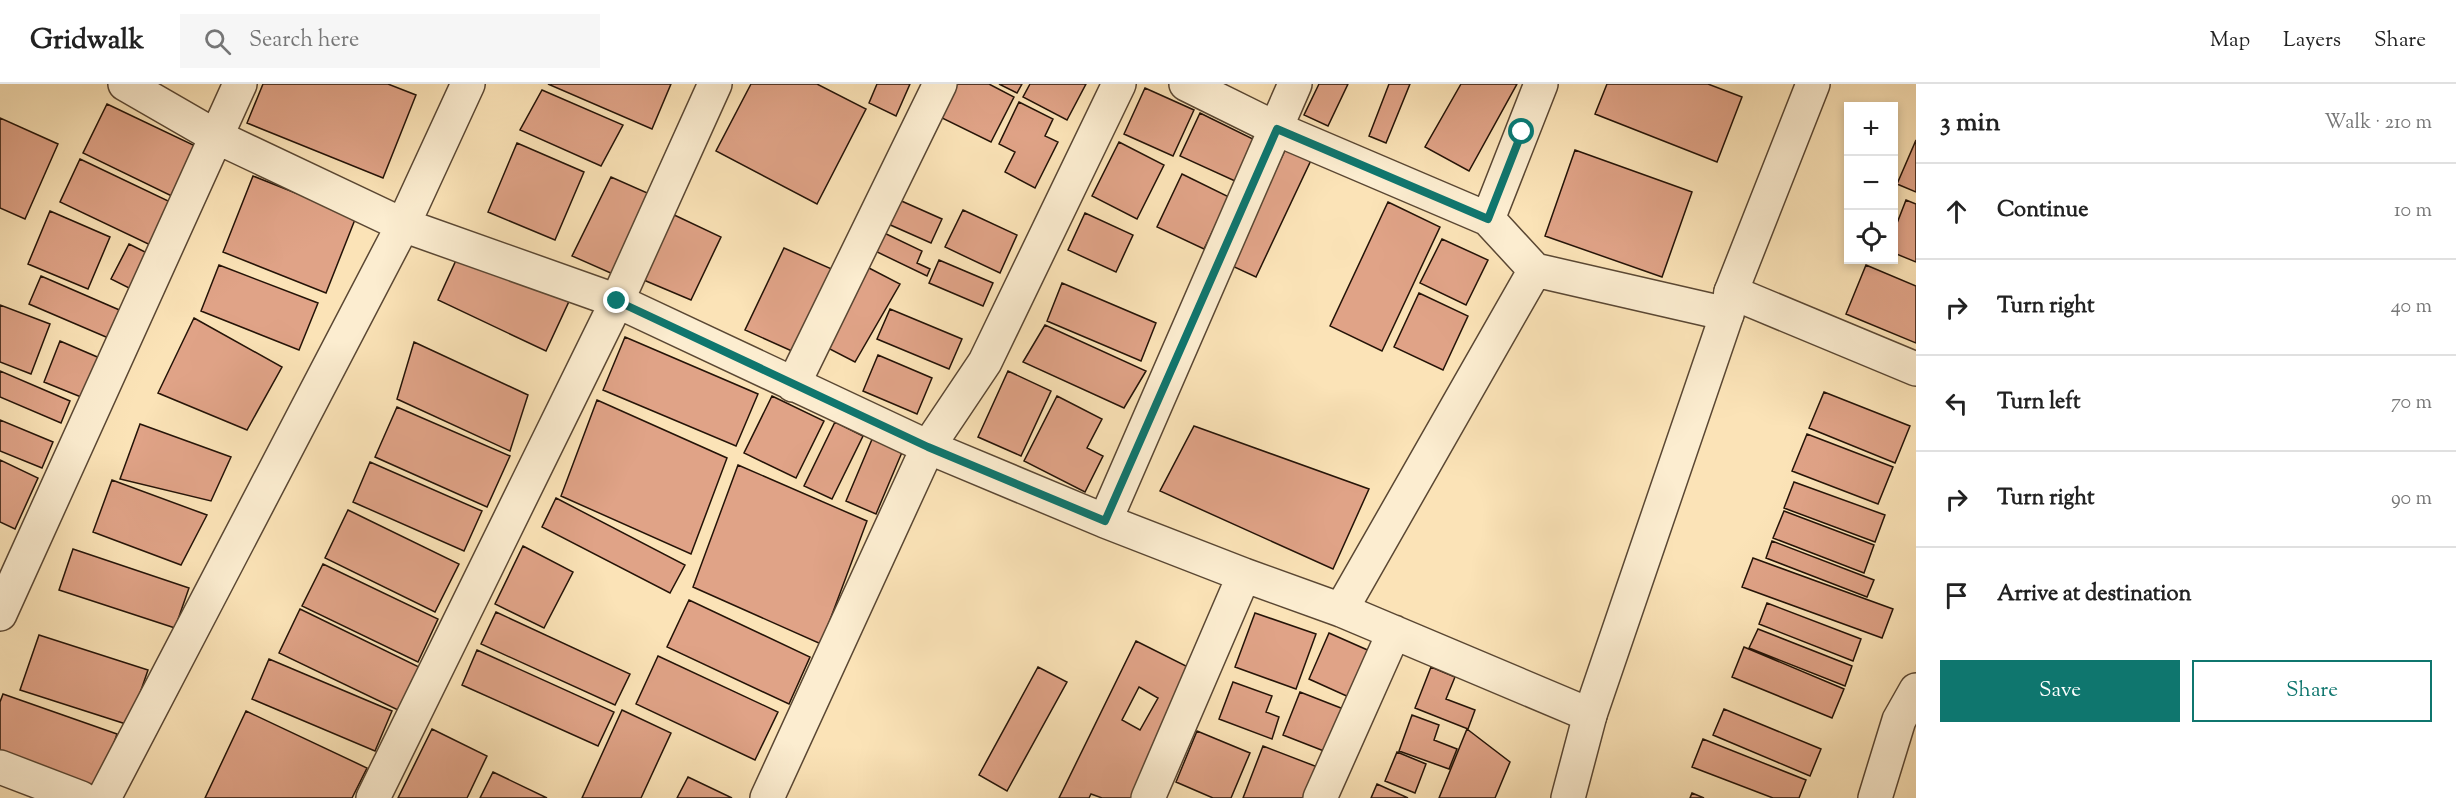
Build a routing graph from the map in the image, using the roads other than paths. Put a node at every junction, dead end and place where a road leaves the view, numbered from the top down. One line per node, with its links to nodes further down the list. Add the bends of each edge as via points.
1 (125, 84): 12 (street)
2 (240, 84): 12 (street)
3 (468, 84): 14 (street)
4 (715, 84): 16 (street)
5 (940, 84): 19 (street)
6 (1119, 84): 20 (street, via 985,362)
7 (1186, 84): 11 (street)
8 (1295, 84): 11 (street)
9 (1541, 84): 13 (street)
10 (1813, 84): 17 (street)
11 (1277, 129): 13 (street); 21 (street)
12 (217, 137): 14 (street); 24 (street)
13 (1488, 219): 15 (street)
14 (403, 225): 16 (street); 30 (street)
15 (1535, 270): 17 (street); 23 (street)
16 (617, 301): 19 (street); 31 (street)
17 (1729, 303): 18 (street); 27 (street)
18 (1916, 369)
19 (793, 385): 20 (street)
20 (928, 447): 21 (street); 32 (street)
21 (1105, 521): 22 (street)
22 (1244, 575): 23 (street); 33 (street)
23 (1341, 610): 25 (street)
24 (0, 614)
25 (1394, 632): 27 (street); 34 (street)
26 (1916, 690): 36 (street, via 1899,720)
27 (1590, 715): 35 (street)
28 (0, 767): 29 (street)
29 (81, 798)
30 (104, 798)
31 (373, 798)
32 (767, 798)
33 (1148, 798)
34 (1320, 798)
35 (1568, 798)
36 (1875, 798)

